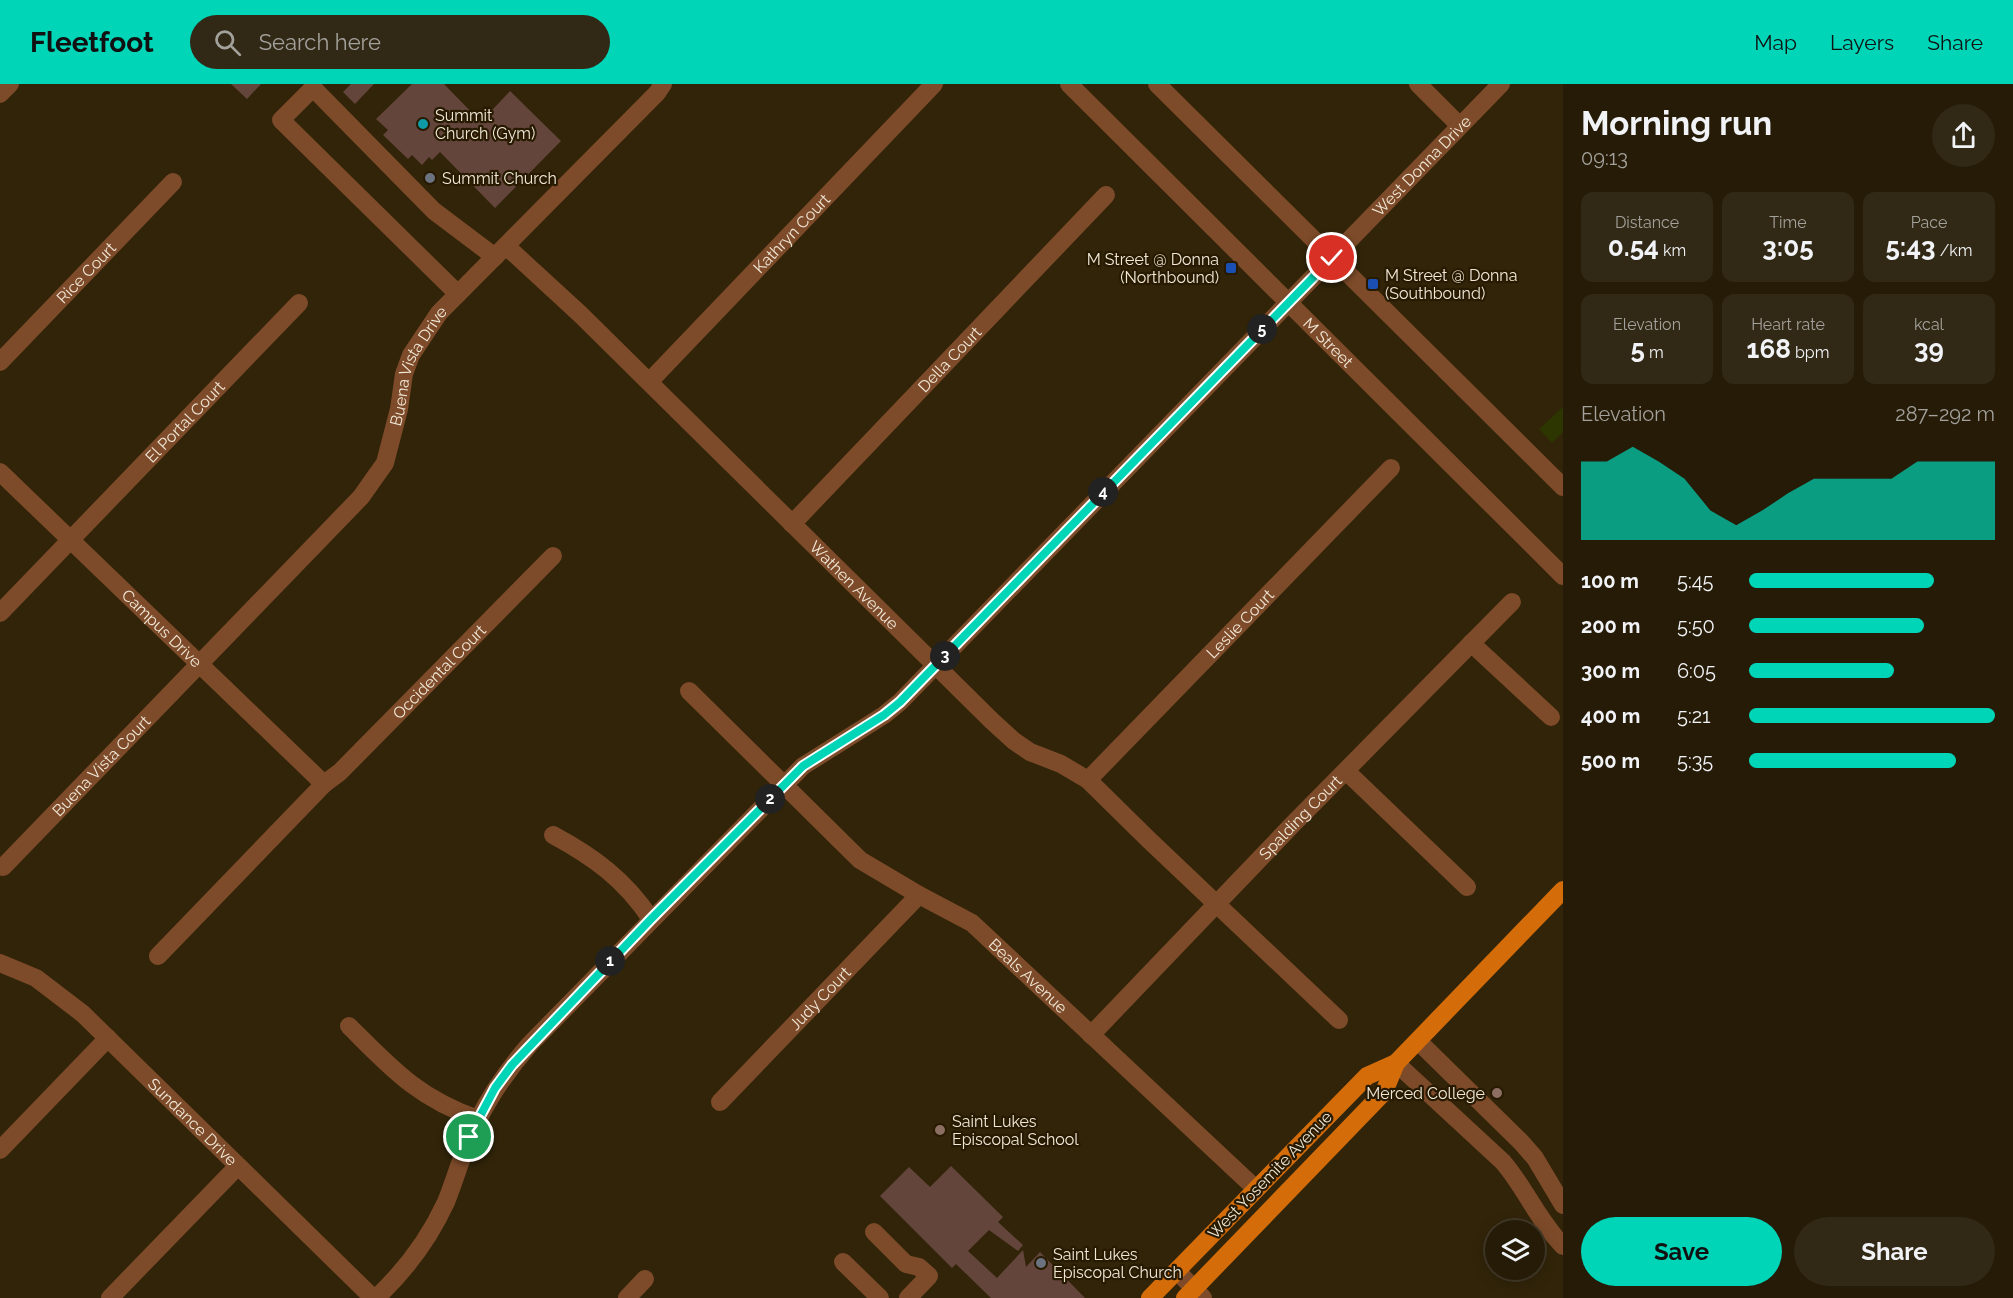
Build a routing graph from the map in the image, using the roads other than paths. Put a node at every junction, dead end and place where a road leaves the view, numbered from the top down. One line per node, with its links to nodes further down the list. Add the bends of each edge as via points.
1 (10, 84): 9 (street)
2 (663, 84): 13 (street, Buena Vista Drive)
3 (934, 84): 19 (street, Kathryn Court)
4 (1069, 84): 16 (street, M Street)
5 (1157, 84): 14 (street)
6 (1418, 84): 10 (street)
7 (1501, 84): 10 (street, West Donna Drive)
8 (315, 86): 13 (street, Wathen Avenue, via 434,211); 15 (street, via 281,120)
9 (0, 94)
10 (1460, 126): 14 (street, West Donna Drive)
11 (173, 182): 18 (street, Rice Court)
12 (1106, 195): 23 (street, Della Court)
13 (501, 251): 15 (street, Buena Vista Drive); 19 (street, Wathen Avenue, via 580,314)
14 (1332, 258): 16 (street, West Donna Drive); 22 (street)
15 (458, 294): 30 (street, Buena Vista Drive, via 439,313 411,355 385,463 361,497)
16 (1288, 302): 26 (street, M Street); 31 (street, West Donna Drive)
17 (299, 303): 24 (street, El Portal Court)
18 (0, 362)
19 (649, 382): 23 (street, Wathen Avenue)
20 (1391, 468): 35 (street, Leslie Court)
21 (0, 472): 24 (street, Campus Drive)
22 (1563, 487)
23 (792, 524): 31 (street, Wathen Avenue)
24 (69, 540): 28 (street, El Portal Court); 30 (street, Campus Drive)
25 (553, 556): 36 (street, Occidental Court)
26 (1563, 576)
27 (1512, 602): 29 (street, Spalding Court)
28 (0, 613)
29 (1471, 643): 33 (street); 34 (street, Spalding Court)
30 (199, 665): 36 (street, Campus Drive); 39 (street, Buena Vista Court)
31 (935, 666): 35 (street, Wathen Avenue, via 1014,741); 37 (street, West Donna Drive, via 892,709 803,766)
32 (689, 691): 37 (street, Beals Avenue)
33 (1551, 717)
34 (1346, 771): 40 (street); 43 (street, Spalding Court)
35 (1088, 780): 43 (street, Wathen Avenue)
36 (324, 784): 45 (street, Occidental Court)
37 (784, 784): 42 (street, Beals Avenue, via 860,860); 44 (street, West Donna Drive)
38 (553, 835): 44 (street, via 612,873)
39 (3, 867)
40 (1467, 887)
41 (1563, 890): 51 (main road, West Yosemite Avenue)
42 (919, 895): 49 (street, Beals Avenue, via 972,923); 53 (street, Judy Court)
43 (1216, 905): 47 (street, Wathen Avenue); 49 (street, Spalding Court)
44 (651, 919): 54 (street, West Donna Drive, via 512,1065)
45 (158, 956)
46 (0, 963): 50 (street, Sundance Drive, via 36,978 84,1014)
47 (1339, 1020)
48 (349, 1026): 54 (street, via 419,1091)
49 (1091, 1035): 57 (street, Beals Avenue)
50 (108, 1038): 55 (street); 56 (street, Sundance Drive)
51 (1418, 1041): 52 (main road, West Yosemite Avenue); 58 (street, via 1521,1142)
52 (1396, 1063): 57 (main road, West Yosemite Avenue, via 1367,1076); 60 (street, via 1503,1162 1541,1221); 64 (main road, West Yosemite Avenue, via 1384,1092)
53 (720, 1102)
54 (478, 1119): 66 (street, West Donna Drive, via 430,1234 393,1282)
55 (0, 1150)
56 (238, 1166): 65 (street); 66 (street, Sundance Drive)
57 (1256, 1189): 62 (main road, West Yosemite Avenue)
58 (1563, 1205)
59 (873, 1232): 69 (street, via 906,1264 919,1267 929,1276)
60 (1563, 1246)
61 (843, 1262): 68 (street)
62 (1177, 1271): 64 (street); 70 (main road, West Yosemite Avenue)
63 (645, 1279): 67 (street)
64 (1194, 1295)
65 (110, 1298)
66 (374, 1298)
67 (627, 1298)
68 (880, 1298)
69 (908, 1298)
70 (1150, 1298)

